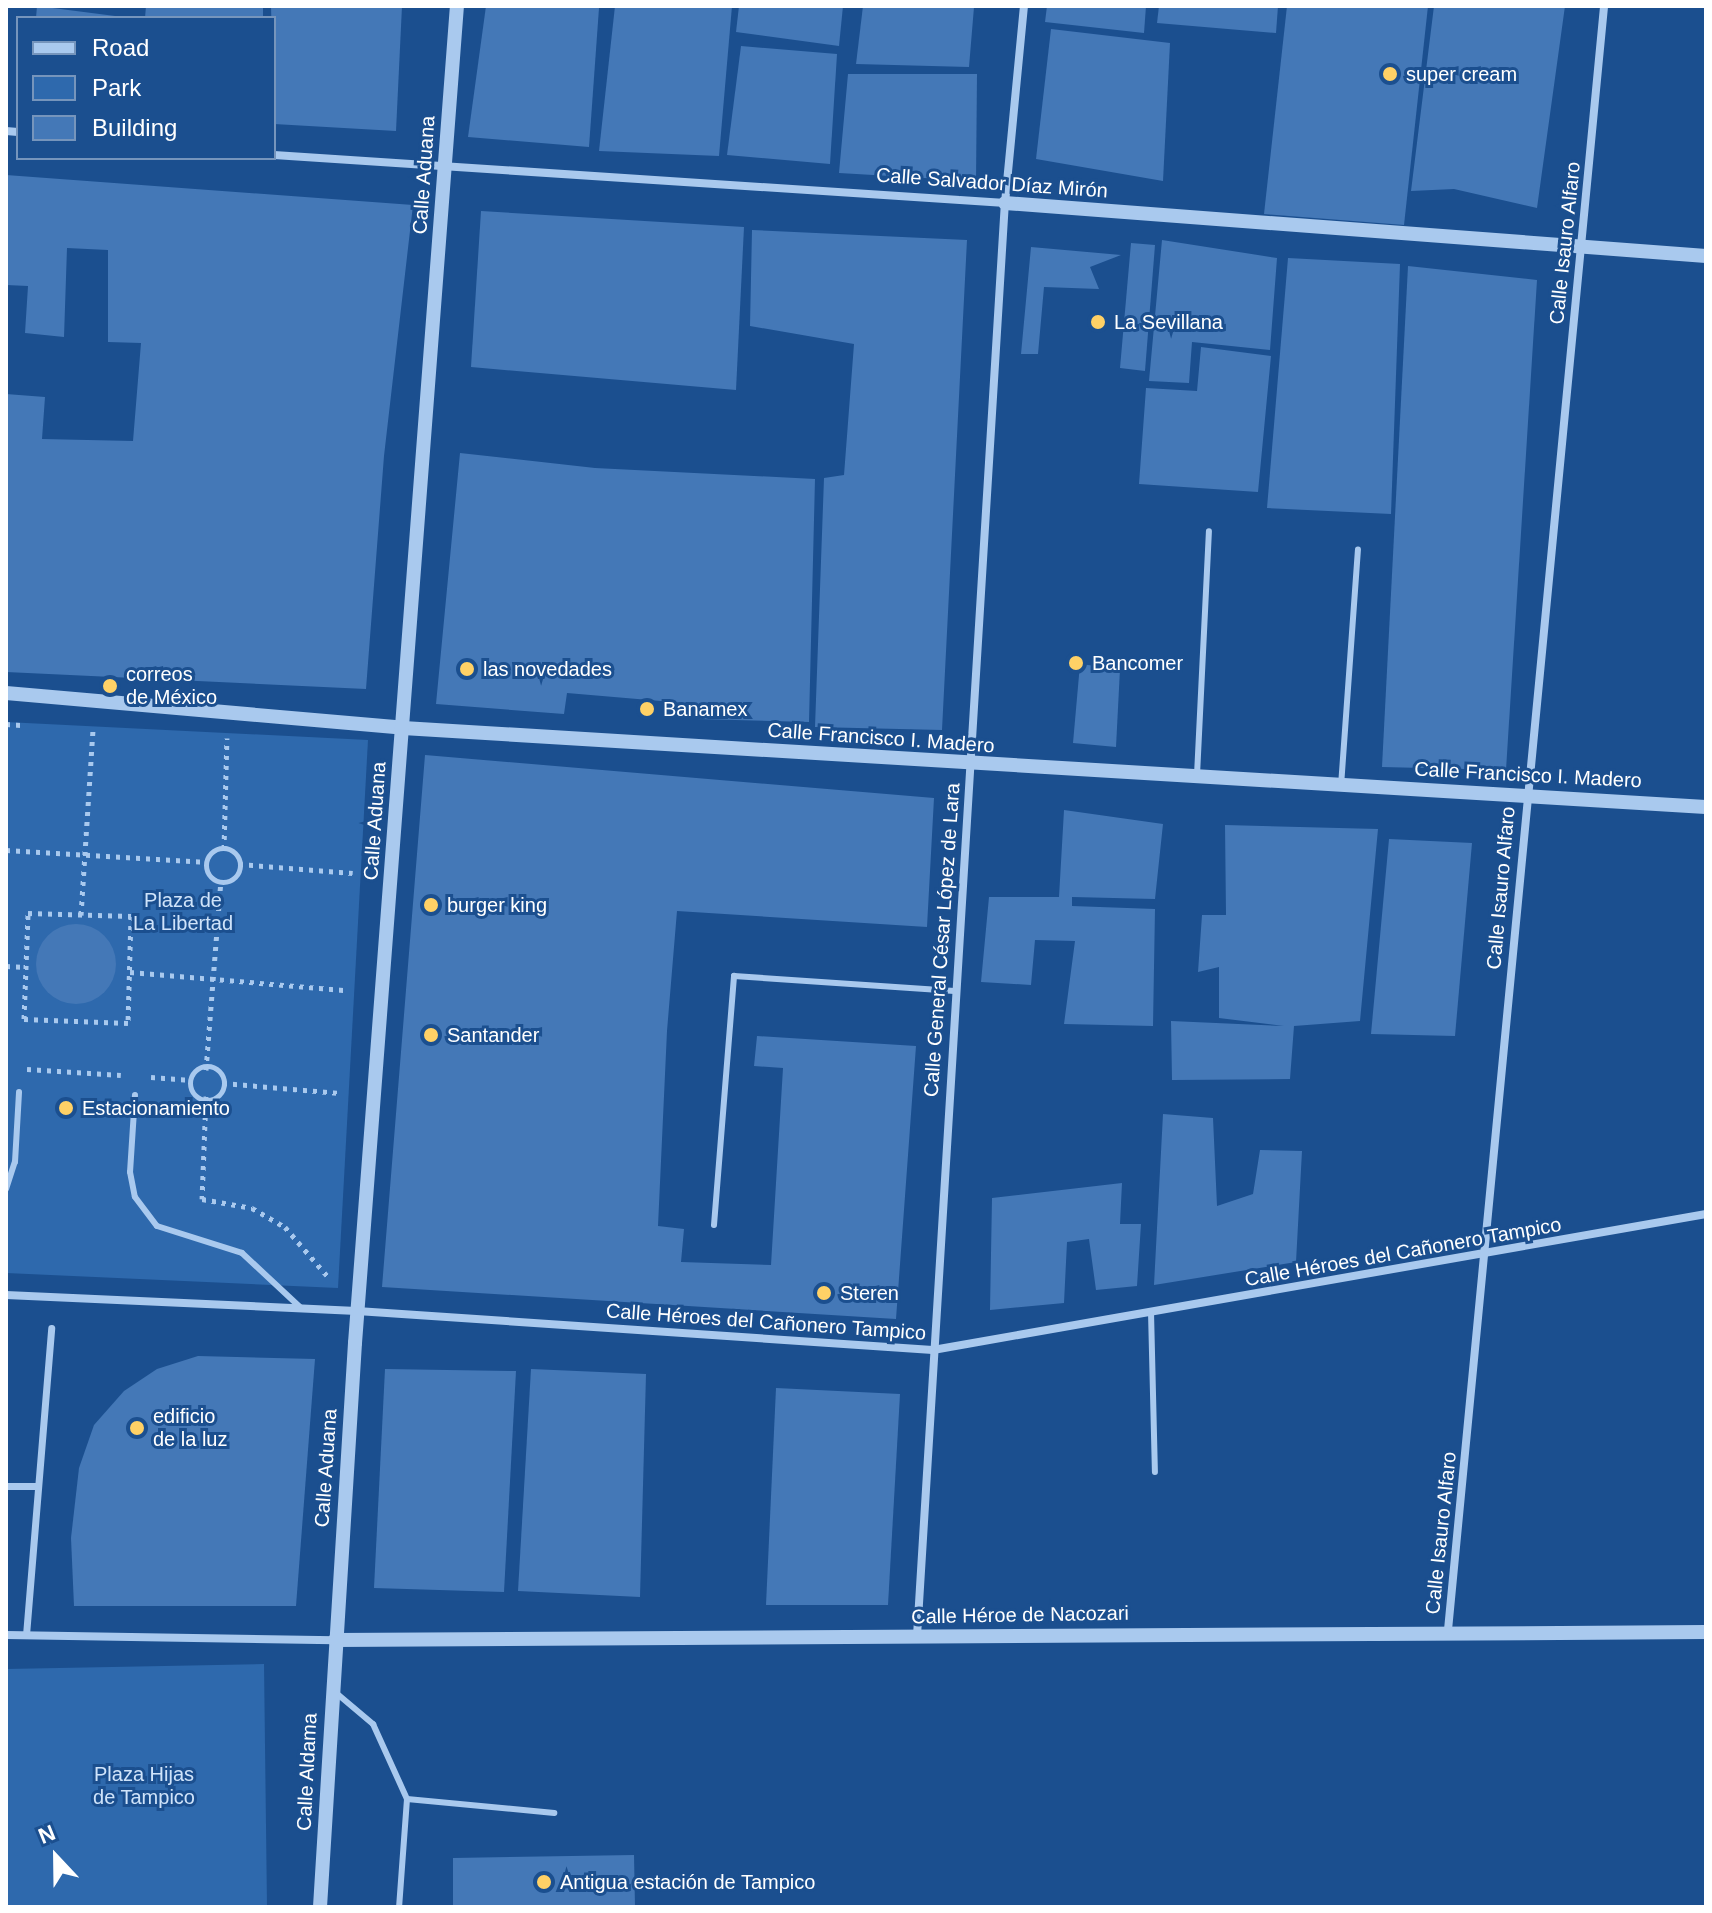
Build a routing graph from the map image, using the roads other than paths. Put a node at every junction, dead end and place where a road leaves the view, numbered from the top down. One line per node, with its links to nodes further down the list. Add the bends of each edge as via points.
1 (457, 6): 5 (street, Calle Aduana)
2 (1024, 6): 6 (street, Calle General César López de Lara)
3 (1604, 6): 7 (street, Calle Isauro Alfaro)
4 (276, 155): 5 (street, Calle Salvador Díaz Mirón)
5 (444, 169): 6 (street, Calle Salvador Díaz Mirón); 12 (street, Calle Aduana)
6 (1005, 203): 7 (street, Calle Salvador Díaz Mirón); 13 (street, Calle General César López de Lara)
7 (1580, 249): 8 (street, Calle Salvador Díaz Mirón); 16 (street, Calle Isauro Alfaro)
8 (1706, 256)
9 (1209, 531): 14 (lane)
10 (1358, 550): 15 (lane)
11 (6, 693): 12 (street, Calle Francisco I. Madero)
12 (403, 728): 13 (street, Calle Francisco I. Madero); 27 (street, Calle Aduana)
13 (969, 763): 14 (street, Calle Francisco I. Madero); 18 (street, Calle General César López de Lara)
14 (1196, 780): 15 (street, Calle Francisco I. Madero)
15 (1341, 786): 16 (street, Calle Francisco I. Madero)
16 (1526, 792): 17 (street, Calle Francisco I. Madero); 24 (street, Calle Isauro Alfaro)
17 (1706, 807)
18 (954, 991): 23 (lane, via 734,976); 30 (street, Calle General César López de Lara)
19 (19, 1092): 21 (lane, via 15,1162)
20 (135, 1095): 26 (lane, via 130,1172 135,1197 157,1226 242,1253)
21 (6, 1189)
22 (1706, 1214): 24 (street, Calle Héroes del Cañonero Tampico)
23 (714, 1225)
24 (1485, 1254): 28 (street, Calle Héroes del Cañonero Tampico); 34 (street, Calle Isauro Alfaro)
25 (6, 1295): 26 (street, Calle Héroes del Cañonero Tampico)
26 (301, 1308): 27 (street, Calle Héroes del Cañonero Tampico)
27 (357, 1311): 30 (street, Calle Héroes del Cañonero Tampico); 39 (street, Calle Aduana)
28 (1151, 1312): 30 (street, Calle Héroes del Cañonero Tampico); 31 (lane)
29 (51, 1328): 33 (street)
30 (933, 1350): 38 (street, Calle General César López de Lara)
31 (1155, 1472)
32 (6, 1486): 33 (street)
33 (37, 1486): 37 (street)
34 (1448, 1630): 35 (street, Calle Héroe de Nacozari); 38 (street, Calle Héroe de Nacozari)
35 (1706, 1632)
36 (6, 1635): 37 (street)
37 (26, 1635): 39 (street)
38 (917, 1636): 39 (street, Calle Héroe de Nacozari)
39 (335, 1640): 40 (street, Calle Aldama)
40 (331, 1689): 41 (lane, via 373,1724); 43 (street, Calle Aldama)
41 (407, 1799): 42 (lane); 44 (lane)
42 (554, 1813)
43 (320, 1907)
44 (399, 1907)

